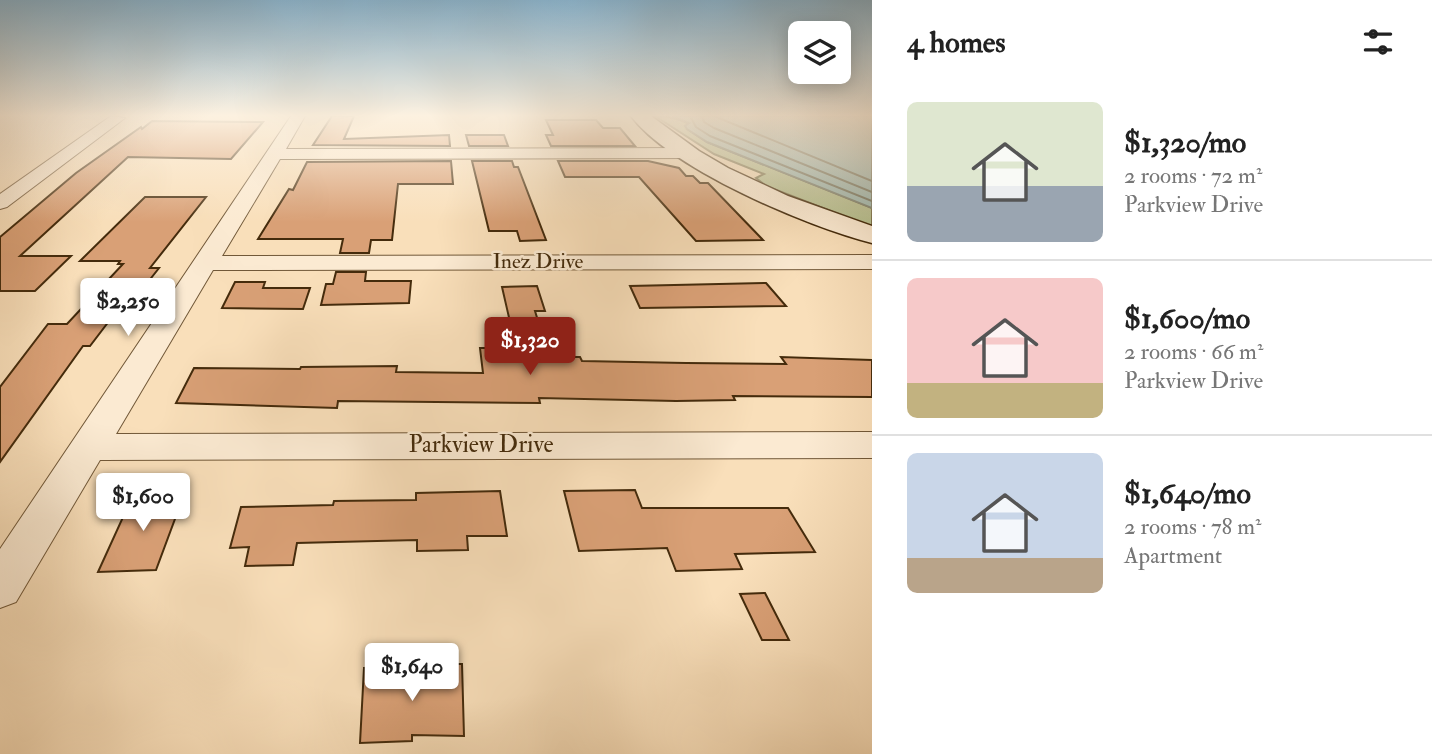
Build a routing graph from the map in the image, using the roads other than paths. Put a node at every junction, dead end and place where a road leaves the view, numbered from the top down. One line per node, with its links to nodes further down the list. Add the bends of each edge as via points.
1 (72, 151): 6 (street)
2 (277, 151): 5 (street)
3 (689, 151): 4 (main road)
4 (691, 153): 5 (street); 7 (main road, via 757,190)
5 (275, 154): 9 (street)
6 (0, 203)
7 (872, 235)
8 (872, 261): 9 (street, Inez Drive)
9 (205, 263): 11 (street)
10 (872, 445): 11 (street, Parkview Drive)
11 (90, 447): 12 (street)
12 (0, 587)

